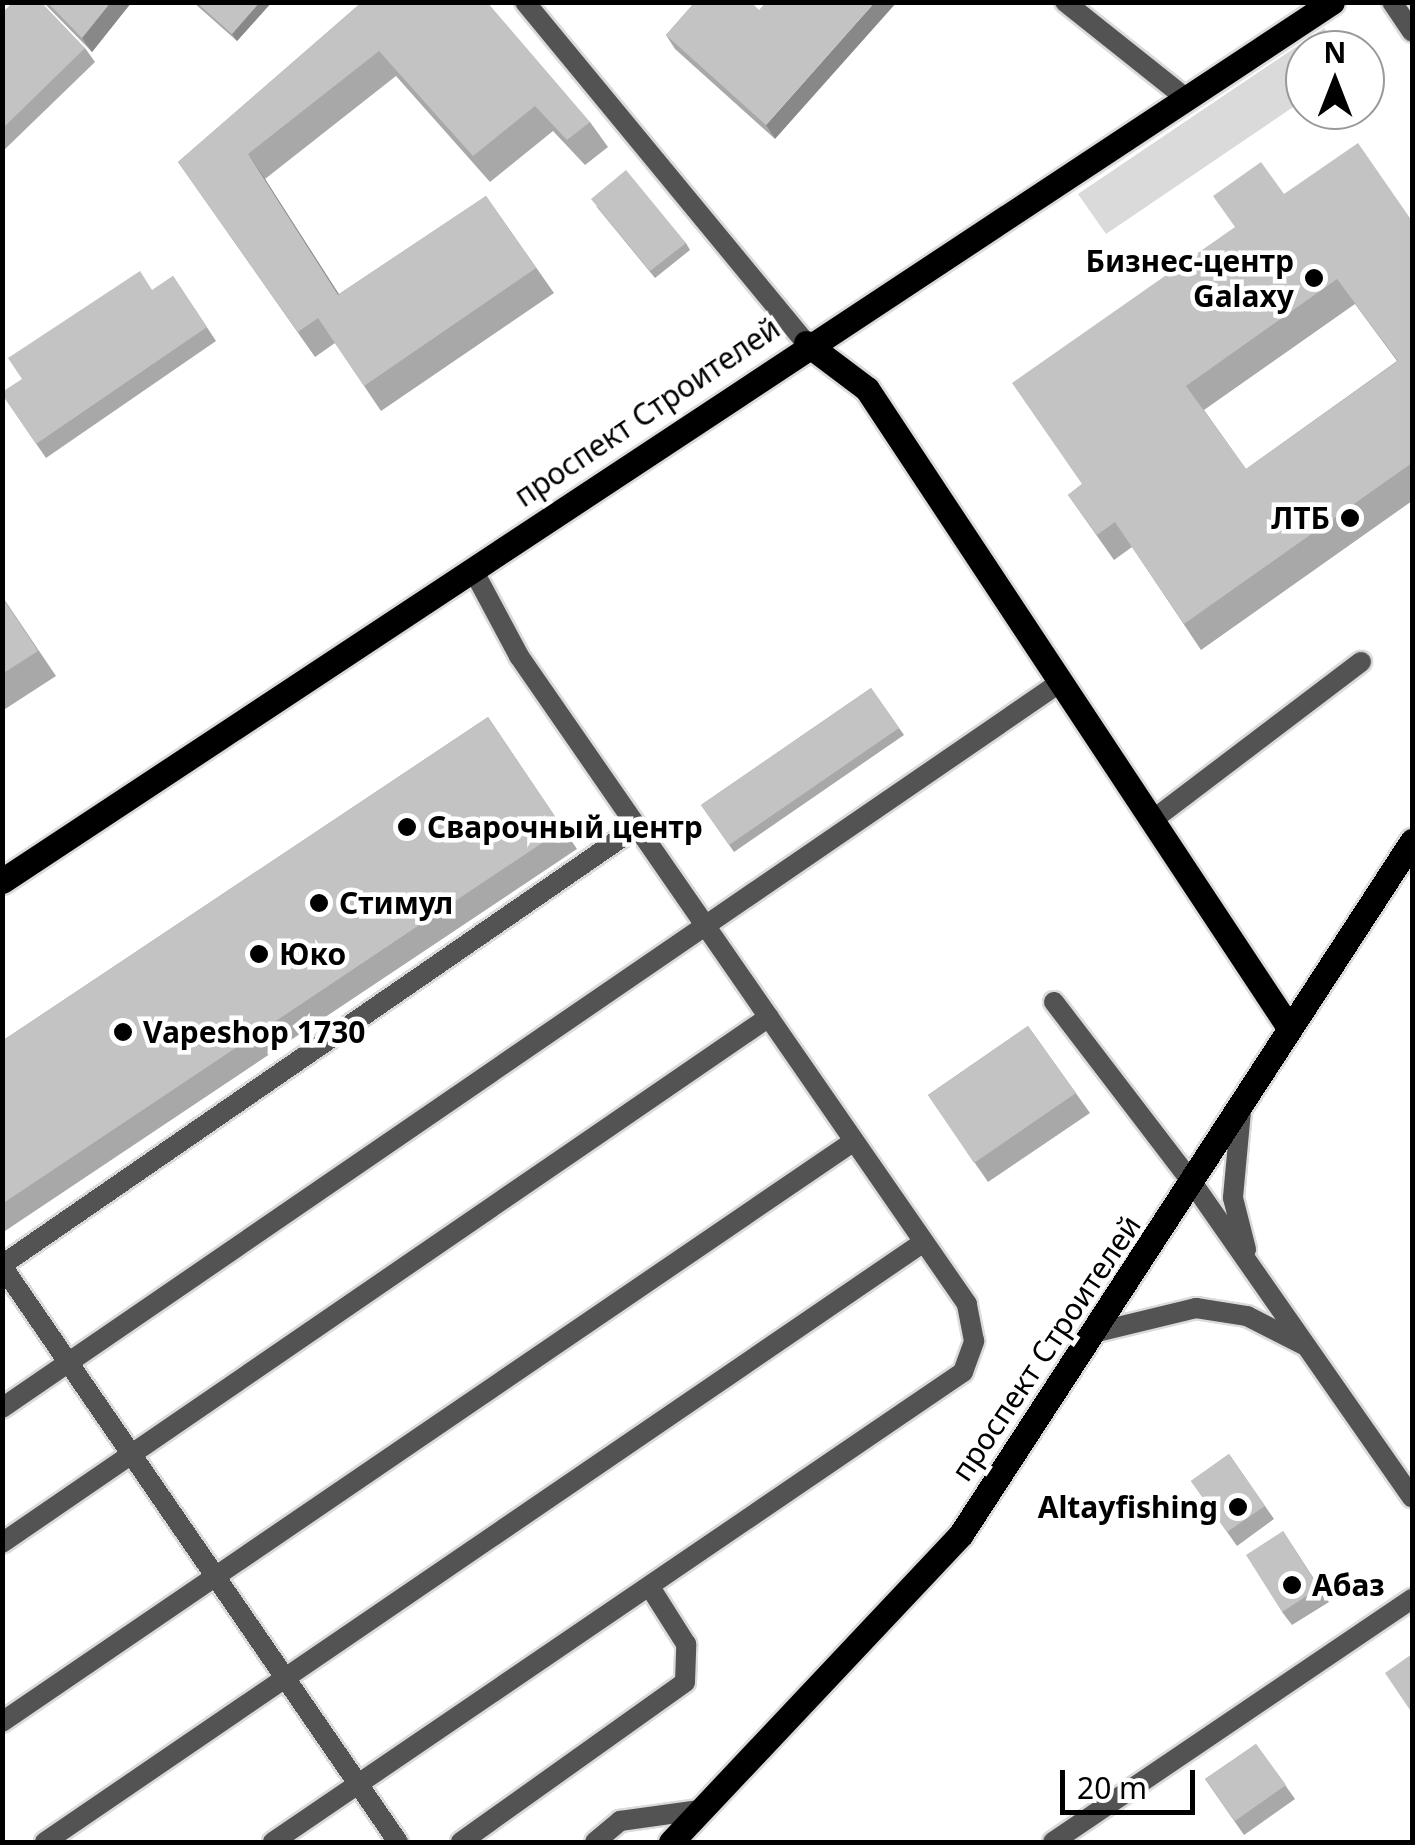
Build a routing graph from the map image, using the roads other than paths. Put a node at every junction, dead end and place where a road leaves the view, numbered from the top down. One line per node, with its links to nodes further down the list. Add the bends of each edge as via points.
1 (526, 2): 7 (street)
2 (1065, 2): 6 (street)
3 (1332, 2): 6 (main road, проспект Строителей)
4 (1392, 2): 5 (street)
5 (1412, 32)
6 (1187, 99): 7 (main road, проспект Строителей)
7 (806, 343): 8 (main road, проспект Строителей); 10 (main road, via 867,389)
8 (473, 570): 12 (street, via 518,656); 14 (main road, проспект Строителей)
9 (1360, 662): 11 (street)
10 (1062, 681): 11 (main road); 15 (street)
11 (1154, 819): 18 (main road)
12 (637, 828): 15 (street); 23 (street)
13 (1410, 850): 18 (main road, проспект Строителей)
14 (2, 882)
15 (705, 925): 17 (street); 27 (street)
16 (1054, 1002): 21 (street)
17 (769, 1017): 20 (street); 29 (street)
18 (1288, 1026): 19 (main road, проспект Строителей)
19 (1243, 1100): 21 (main road, проспект Строителей); 24 (street, via 1232,1198)
20 (854, 1141): 22 (street); 32 (street)
21 (1194, 1184): 24 (street); 25 (main road, проспект Строителей)
22 (924, 1242): 33 (street, via 967,1304 974,1341 963,1372); 35 (street)
23 (2, 1265): 27 (street)
24 (1254, 1275): 26 (street)
25 (1097, 1332): 26 (street, via 1196,1308 1248,1316); 38 (main road, проспект Строителей, via 962,1534)
26 (1312, 1349): 30 (street)
27 (69, 1362): 28 (street); 29 (street)
28 (2, 1408)
29 (132, 1454): 31 (street); 32 (street)
30 (1412, 1497)
31 (2, 1543)
32 (215, 1576): 35 (street); 36 (street)
33 (650, 1587): 37 (street); 42 (street, via 686,1644 686,1682)
34 (1412, 1598): 45 (street)
35 (286, 1678): 37 (street); 39 (street)
36 (2, 1722)
37 (358, 1784): 40 (street); 41 (street)
38 (709, 1808): 43 (street, via 620,1822); 44 (main road, проспект Строителей)
39 (45, 1842)
40 (273, 1842)
41 (398, 1842)
42 (461, 1842)
43 (596, 1842)
44 (671, 1842)
45 (1053, 1842)

